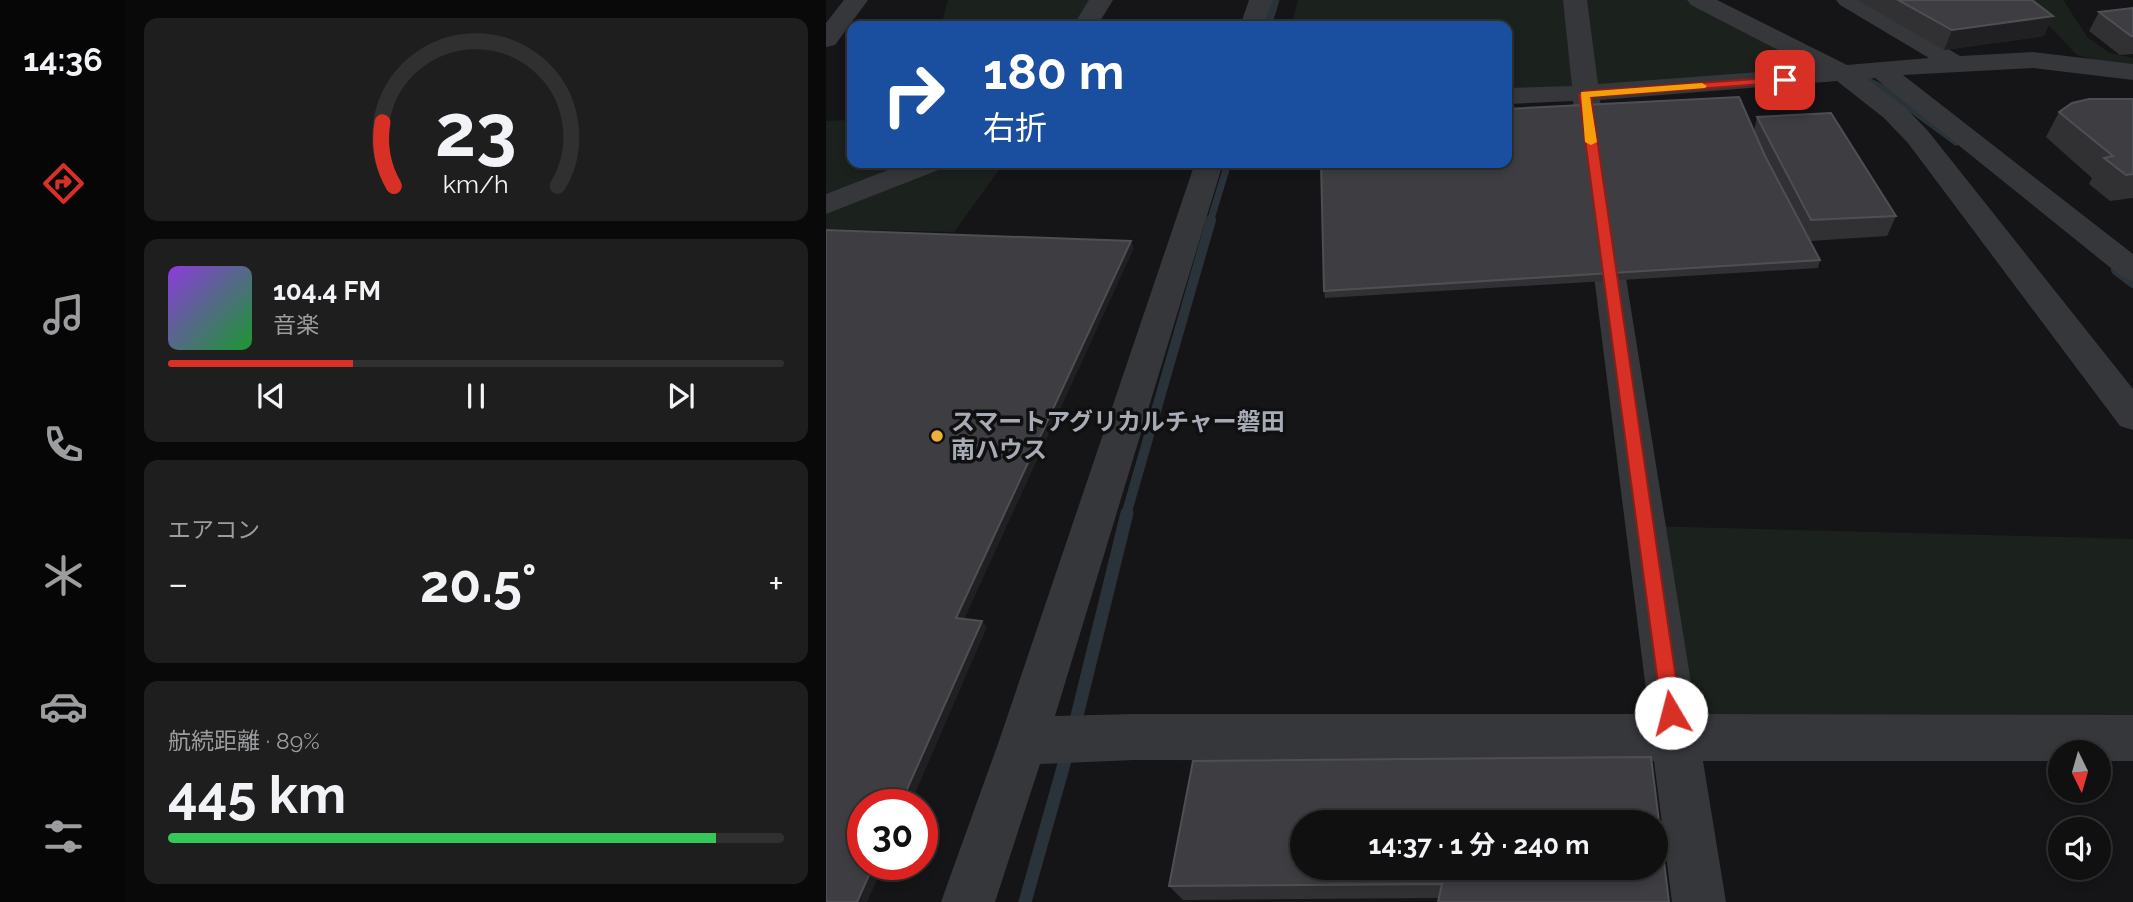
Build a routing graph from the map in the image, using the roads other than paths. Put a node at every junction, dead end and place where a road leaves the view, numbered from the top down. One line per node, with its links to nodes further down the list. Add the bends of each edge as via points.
1 (856, 0): 9 (street)
2 (1101, 0): 7 (street)
3 (1261, 0): 8 (street)
4 (1575, 0): 14 (street)
5 (1699, 0): 13 (street)
6 (1848, 0): 10 (street)
7 (1088, 21)
8 (1254, 21)
9 (826, 40)
10 (1955, 63): 11 (street); 12 (street, via 2033,60)
11 (1880, 70): 13 (street); 19 (street)
12 (2133, 72)
13 (1843, 73): 14 (street); 20 (street, via 1918,137)
14 (1585, 94): 15 (street); 22 (street)
15 (1512, 96)
16 (918, 168): 18 (street)
17 (1207, 168): 23 (street)
18 (826, 205)
19 (2133, 270)
20 (2133, 416)
21 (2133, 738): 22 (street)
22 (1675, 739): 23 (street); 25 (street)
23 (1023, 741): 24 (street)
24 (968, 902)
25 (1699, 902)

